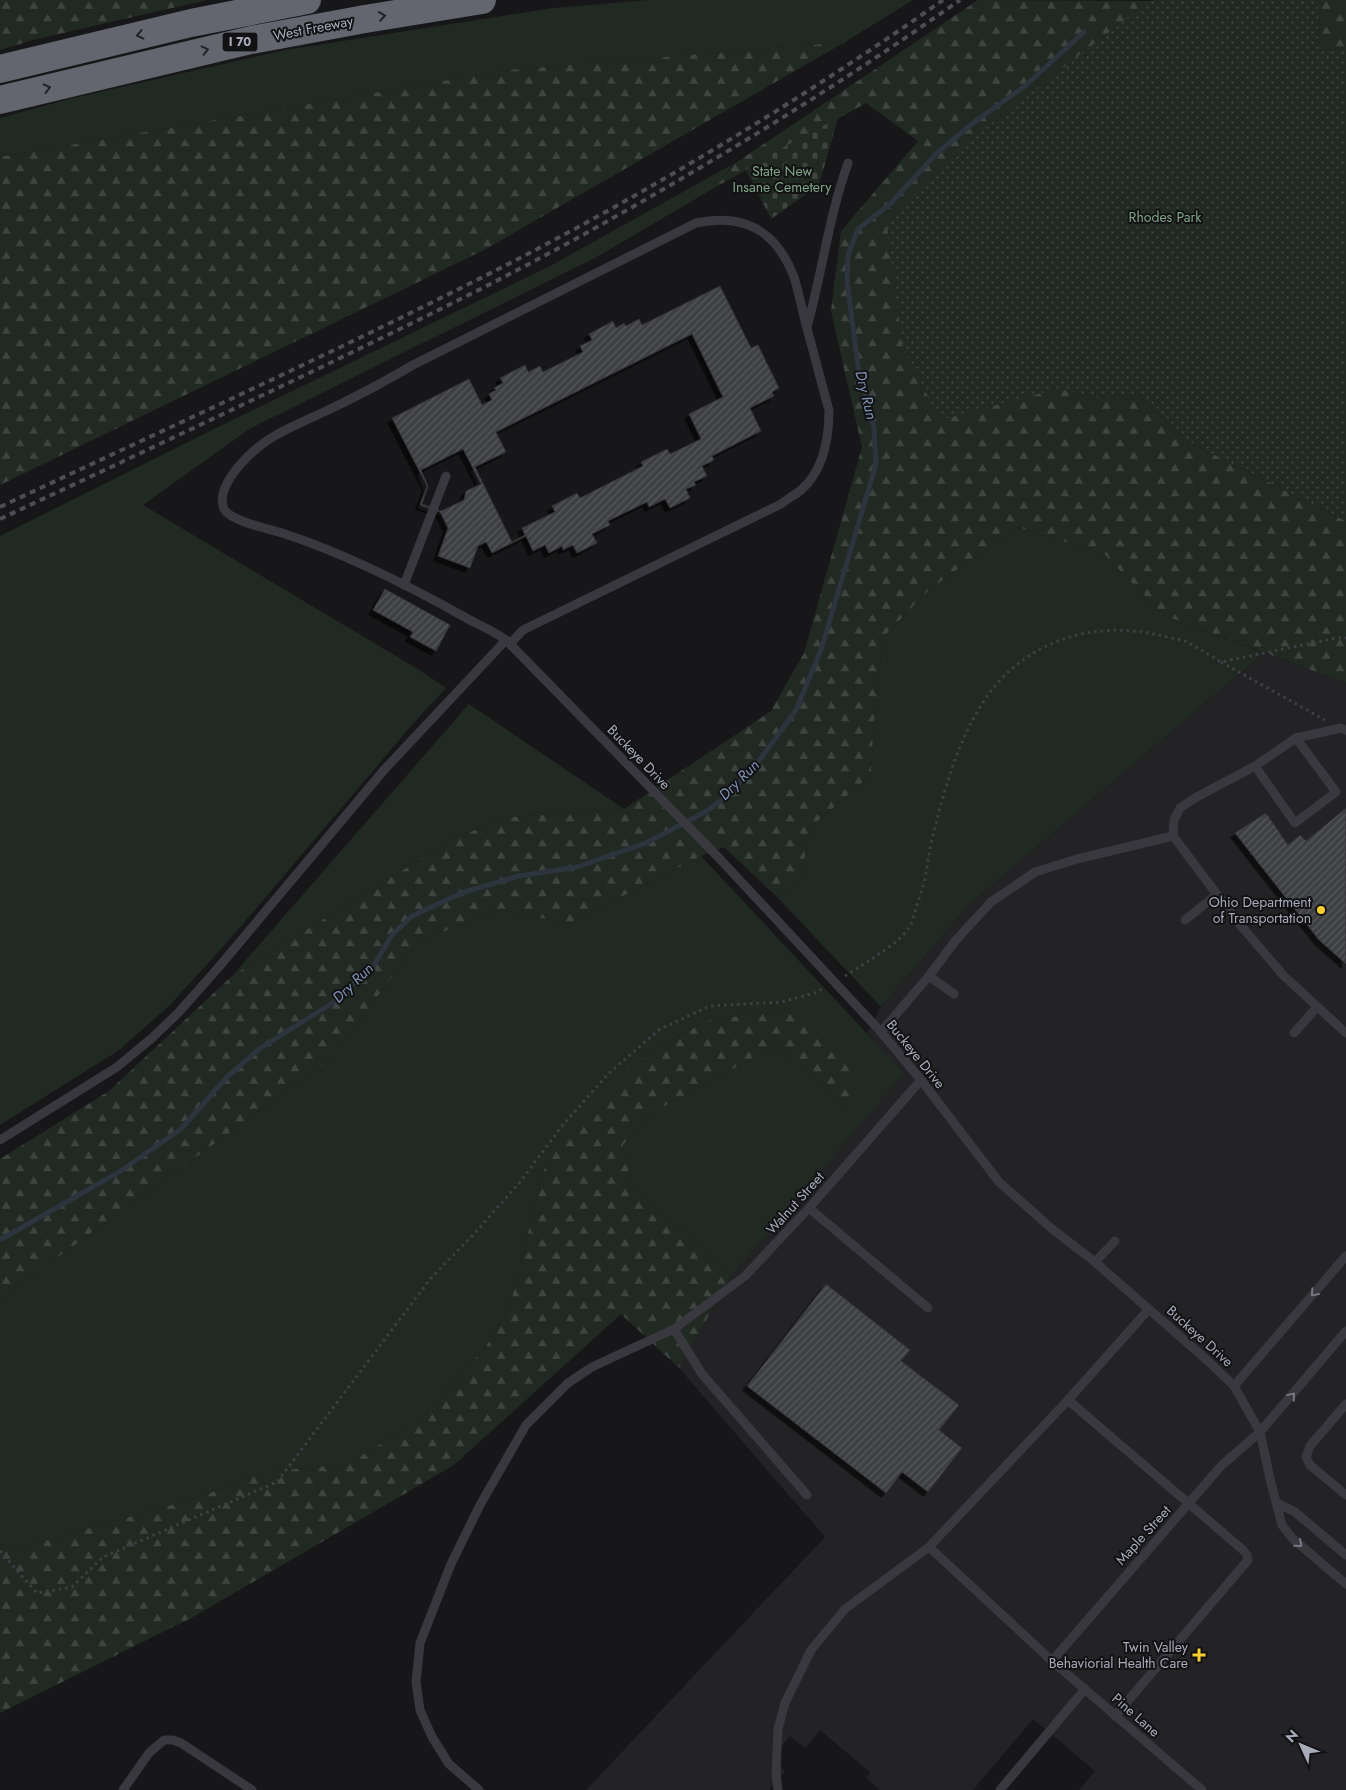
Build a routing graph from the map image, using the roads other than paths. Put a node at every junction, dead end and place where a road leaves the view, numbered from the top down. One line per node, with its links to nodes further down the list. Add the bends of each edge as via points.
1 (307, 0): 3 (highway, West Freeway / I 70, one-way to 3, via 191,23)
2 (482, 0): 4 (highway, West Freeway / I 70, one-way to 2, via 251,40)
3 (0, 69)
4 (0, 100)
5 (848, 163): 6 (lane, via 839,188)
6 (807, 328): 8 (lane, via 794,278 771,238 753,226 734,220 714,219 696,223 276,435 256,449 224,487 224,509 230,516 330,549); 9 (lane, via 829,410 829,432 824,454 814,474 801,489 781,504)
7 (446, 476): 8 (lane)
8 (404, 585): 9 (lane)
9 (506, 640): 19 (lane, Buckeye Drive, via 719,858); 23 (lane, via 384,770 179,1012 117,1067)
10 (1344, 729): 11 (lane)
11 (1296, 738): 12 (lane); 12 (lane, via 1336,792 1295,823)
12 (1255, 766): 13 (lane, via 1180,808 1174,820)
13 (1173, 836): 14 (lane); 16 (lane, via 1077,858 1035,872 991,902)
14 (1216, 895): 15 (lane); 18 (lane, via 1283,975)
15 (1186, 920)
16 (929, 976): 17 (lane); 19 (lane)
17 (954, 994)
18 (1317, 1008): 20 (lane); 21 (lane)
19 (881, 1032): 22 (lane, Buckeye Drive)
20 (1294, 1033)
21 (1346, 1034)
22 (921, 1080): 24 (lane, Walnut Street); 27 (lane, Buckeye Drive, via 999,1182)
23 (0, 1140)
24 (809, 1208): 28 (lane); 30 (lane, Walnut Street, via 745,1276)
25 (1115, 1241): 27 (lane)
26 (1346, 1256): 32 (lane, one-way to 32)
27 (1096, 1262): 29 (lane, Buckeye Drive)
28 (928, 1308)
29 (1149, 1309): 32 (lane, Buckeye Drive); 33 (lane)
30 (674, 1329): 36 (lane, via 702,1374); 48 (lane, Walnut Street, via 592,1367 547,1402 526,1426 480,1505 430,1613 420,1643 416,1682 420,1710 449,1764)
31 (1345, 1336): 35 (lane, Maple Street, one-way to 31)
32 (1234, 1386): 35 (lane, Buckeye Drive)
33 (1068, 1400): 39 (lane); 40 (lane)
34 (1346, 1404): 37 (lane, via 1310,1446 1306,1456 1310,1466)
35 (1260, 1432): 38 (lane, Buckeye Drive); 39 (lane, Maple Street, via 1221,1466)
36 (807, 1495)
37 (1346, 1495)
38 (1277, 1503): 41 (lane, via 1303,1518); 42 (lane, Buckeye Drive, one-way to 42, via 1282,1525 1293,1539)
39 (1189, 1504): 43 (lane, Maple Street); 45 (lane, via 1243,1550 1248,1560)
40 (930, 1547): 43 (lane, Pine Lane); 49 (lane, via 845,1609 811,1650 786,1703 778,1729)
41 (1346, 1555)
42 (1346, 1584)
43 (1052, 1661): 44 (lane, Pine Lane)
44 (1085, 1689): 45 (lane, Pine Lane); 50 (lane)
45 (1115, 1716): 51 (lane, Pine Lane)
46 (123, 1790): 47 (lane, via 150,1753 164,1740 181,1742)
47 (252, 1790)
48 (479, 1790)
49 (778, 1790)
50 (1000, 1790)
51 (1202, 1790)

